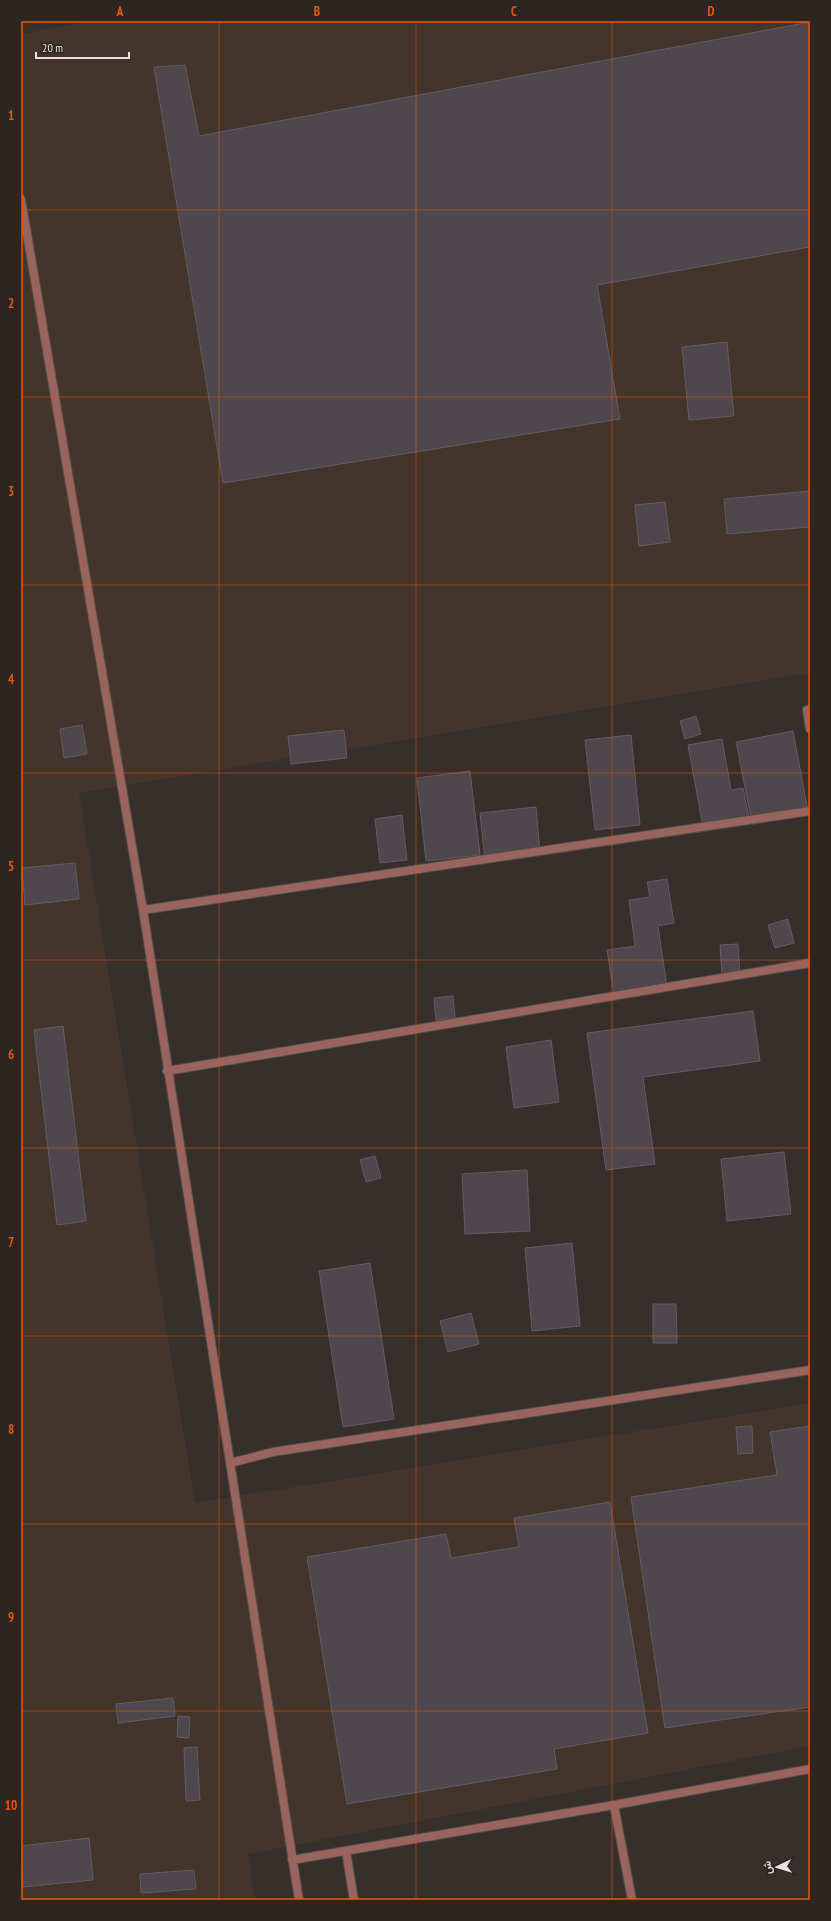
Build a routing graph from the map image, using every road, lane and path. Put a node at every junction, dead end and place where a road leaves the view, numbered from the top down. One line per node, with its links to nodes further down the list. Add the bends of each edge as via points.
1 (21, 199): 5 (street)
2 (810, 709): 3 (street, via 807,710)
3 (810, 728)
4 (810, 811): 5 (street)
5 (143, 910): 7 (street)
6 (810, 963): 7 (street)
7 (167, 1071): 9 (street)
8 (810, 1370): 9 (street, via 273,1452)
9 (230, 1463): 13 (street)
10 (810, 1769): 11 (street)
11 (614, 1805): 12 (street); 16 (street)
12 (346, 1851): 13 (street); 15 (street)
13 (292, 1860): 14 (street)
14 (299, 1900)
15 (354, 1900)
16 (632, 1900)

